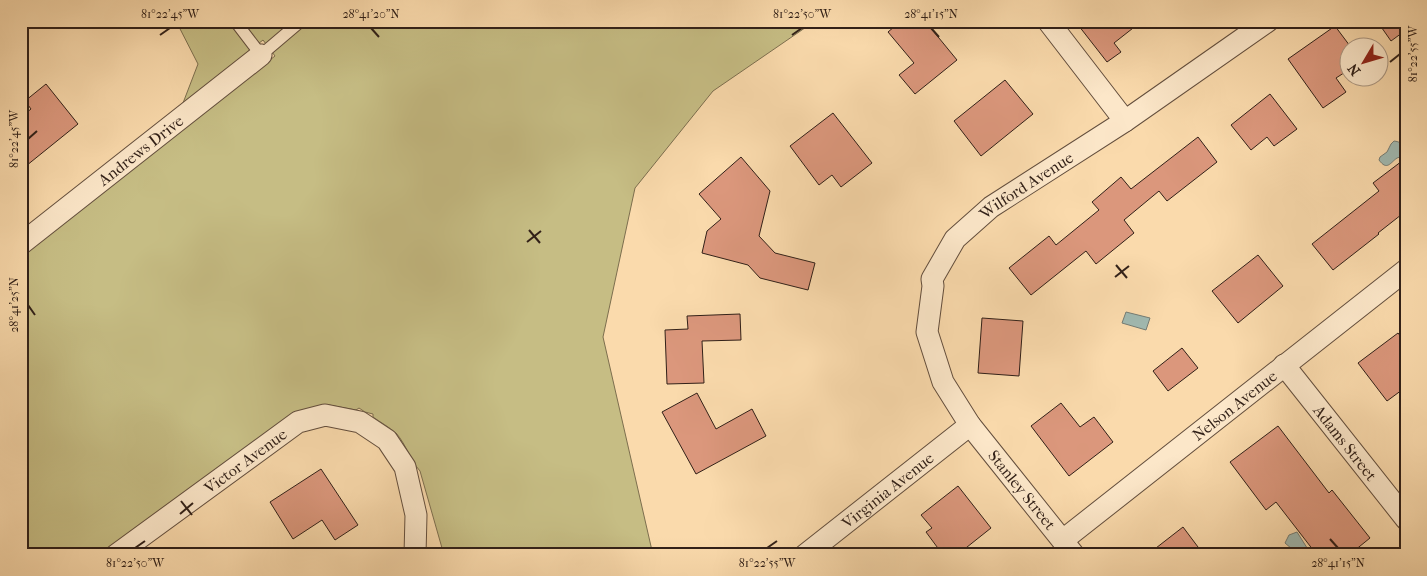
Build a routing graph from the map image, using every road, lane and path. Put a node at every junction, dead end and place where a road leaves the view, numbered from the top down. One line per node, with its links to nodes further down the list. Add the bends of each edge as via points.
1 (235, 21): 5 (lane)
2 (301, 21): 5 (lane)
3 (1048, 21): 6 (street)
4 (1268, 21): 6 (street, Wilford Avenue)
5 (261, 55): 7 (street, Andrews Drive)
6 (1125, 121): 10 (street, Wilford Avenue, via 991,207 955,239 932,279 927,332 944,382)
7 (21, 244)
8 (1406, 270): 9 (street, Nelson Avenue)
9 (1284, 365): 11 (street, Adams Street); 12 (street, Nelson Avenue)
10 (970, 425): 12 (street, Stanley Street); 15 (street, Virginia Avenue)
11 (1406, 519)
12 (1069, 548)
13 (116, 555): 14 (street, Victor Avenue, via 298,422 325,415 360,422 387,440 405,467 416,515)
14 (415, 555)
15 (805, 555)

